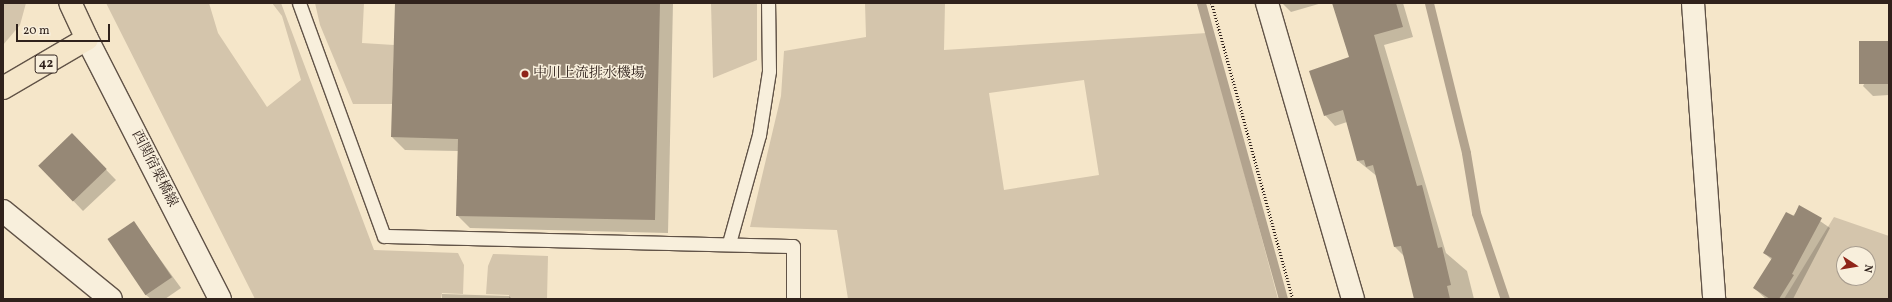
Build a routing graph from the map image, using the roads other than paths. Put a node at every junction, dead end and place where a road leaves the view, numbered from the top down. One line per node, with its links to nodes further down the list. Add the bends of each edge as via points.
1 (70, 3): 6 (main road)
2 (299, 3): 9 (lane, via 384,236)
3 (768, 3): 9 (lane, via 769,71 758,135)
4 (1267, 3): 13 (street)
5 (1693, 3): 14 (street)
6 (87, 39): 7 (main road, 42); 11 (street, 西関宿栗橋線)
7 (3, 88)
8 (3, 211): 10 (street)
9 (729, 243): 12 (lane, via 793,246)
10 (111, 299)
11 (220, 299)
12 (793, 299)
13 (1353, 299)
14 (1714, 299)

